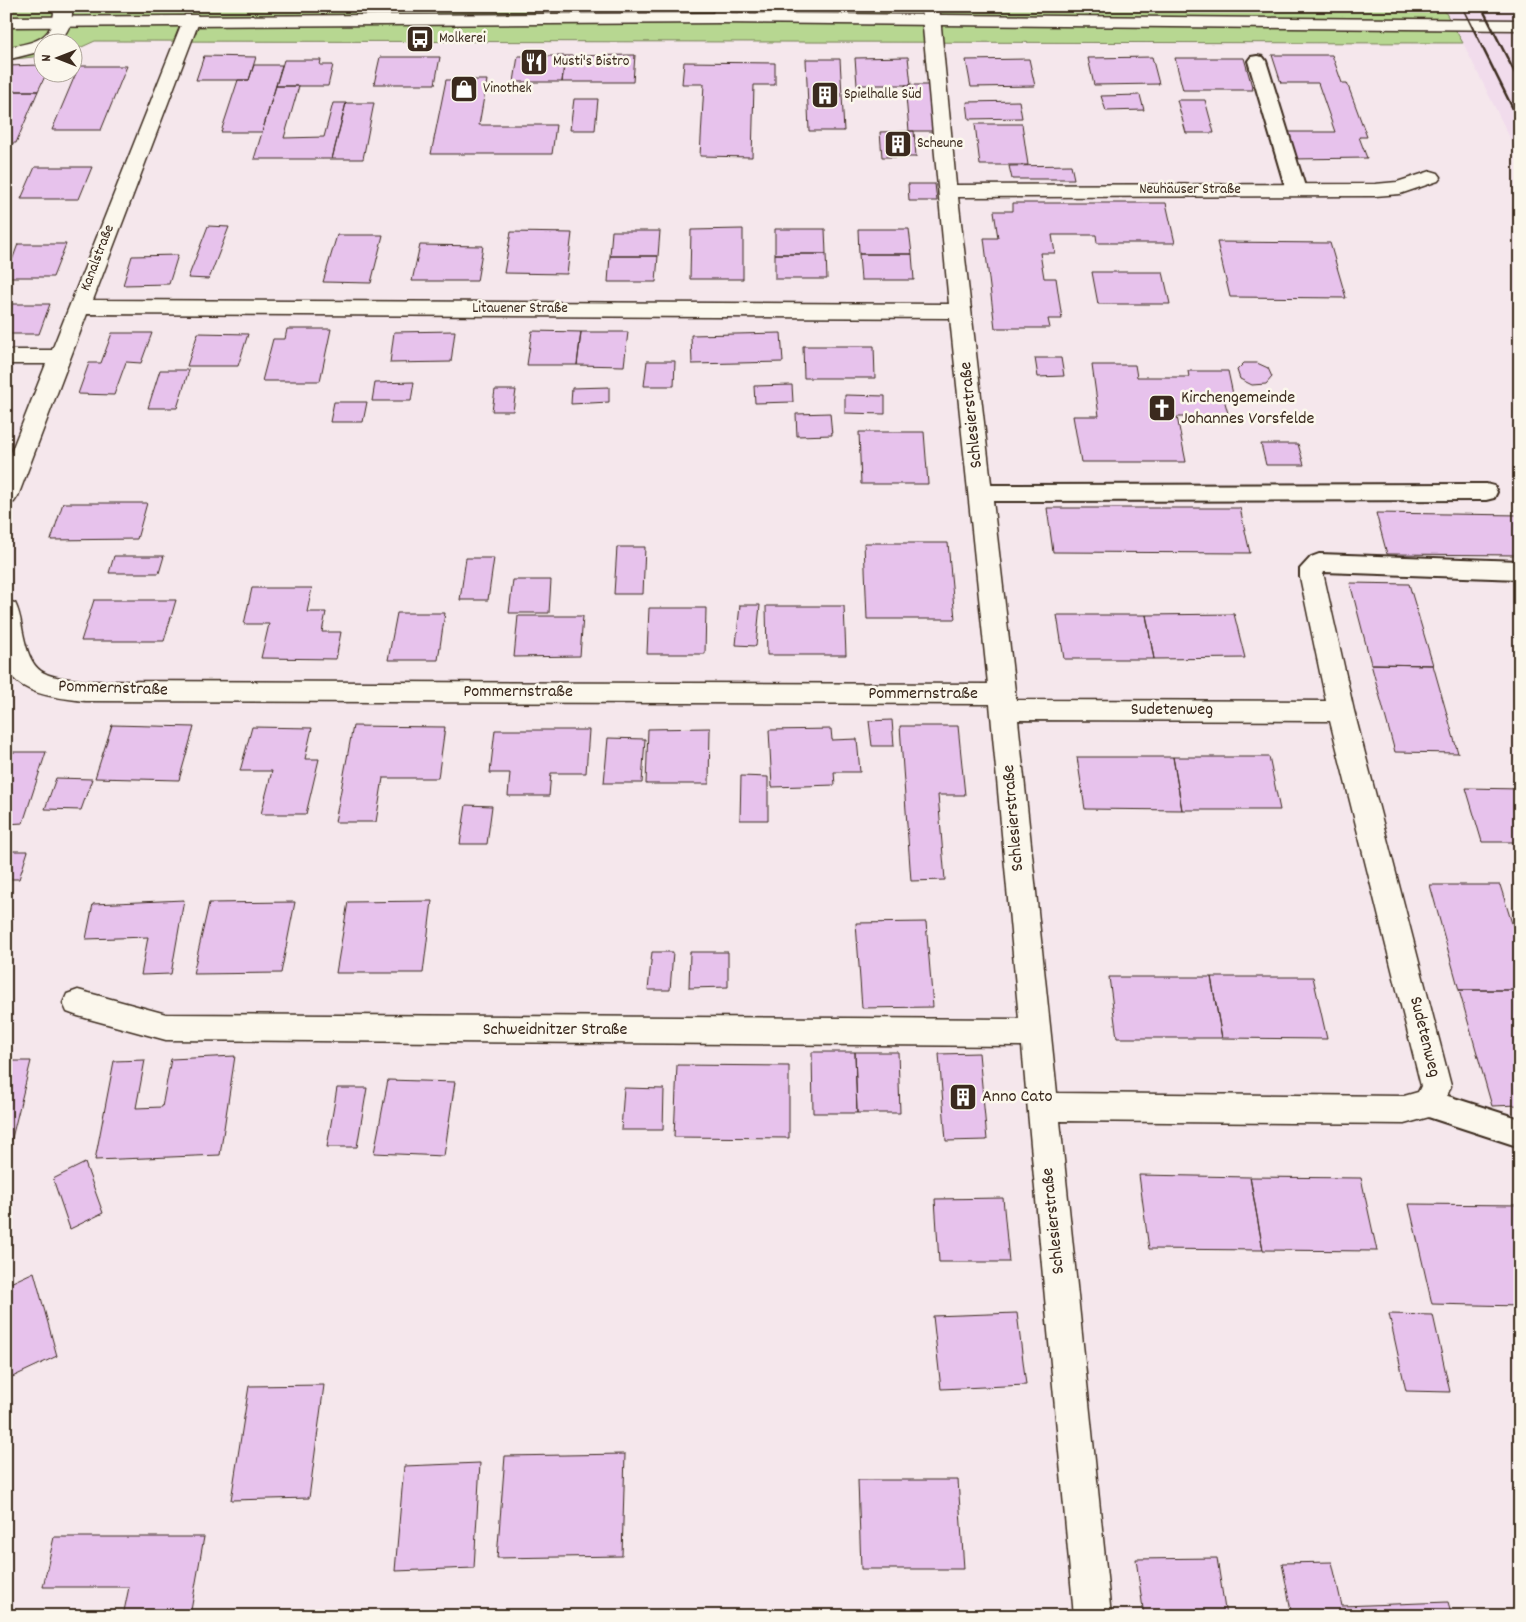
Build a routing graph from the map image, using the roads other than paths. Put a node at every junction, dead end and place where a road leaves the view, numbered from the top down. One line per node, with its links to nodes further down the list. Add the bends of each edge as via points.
1 (722, 12): 3 (street); 4 (street)
2 (64, 13): 4 (street); 5 (street); 7 (street)
3 (930, 14): 6 (street); 13 (street, Schlesierstraße)
4 (191, 19): 14 (street, Kanalstraße)
5 (6, 22)
6 (1520, 25)
7 (59, 32)
8 (32, 48): 9 (street)
9 (6, 54)
10 (1257, 62): 12 (lane)
11 (1431, 177): 12 (street, Neuhäuser Straße, via 1384,190)
12 (1296, 190): 13 (street, Neuhäuser Straße)
13 (947, 191): 15 (street, Schlesierstraße)
14 (79, 307): 15 (street, Litauener Straße); 16 (street, Kanalstraße)
15 (961, 311): 19 (street, Schlesierstraße)
16 (60, 357): 17 (street); 20 (street, Kanalstraße)
17 (6, 358)
18 (1486, 492): 19 (lane)
19 (980, 493): 24 (street, Schlesierstraße)
20 (6, 496)
21 (1520, 570): 22 (lane, via 1318,563 1312,569)
22 (1312, 577): 25 (street, Sudetenweg)
23 (6, 610): 24 (street, Pommernstraße, via 15,656 22,672 36,682 85,691)
24 (1003, 702): 25 (street, Sudetenweg); 27 (street, Schlesierstraße)
25 (1341, 711): 28 (street, Sudetenweg, via 1436,1086)
26 (78, 1003): 27 (street, Schweidnitzer Straße, via 166,1027)
27 (1034, 1033): 29 (street, Schlesierstraße)
28 (1428, 1104): 29 (street, Sudetenweg, via 1404,1110); 30 (lane)
29 (1043, 1107): 31 (street, Schlesierstraße)
30 (1520, 1133)
31 (1093, 1616)

